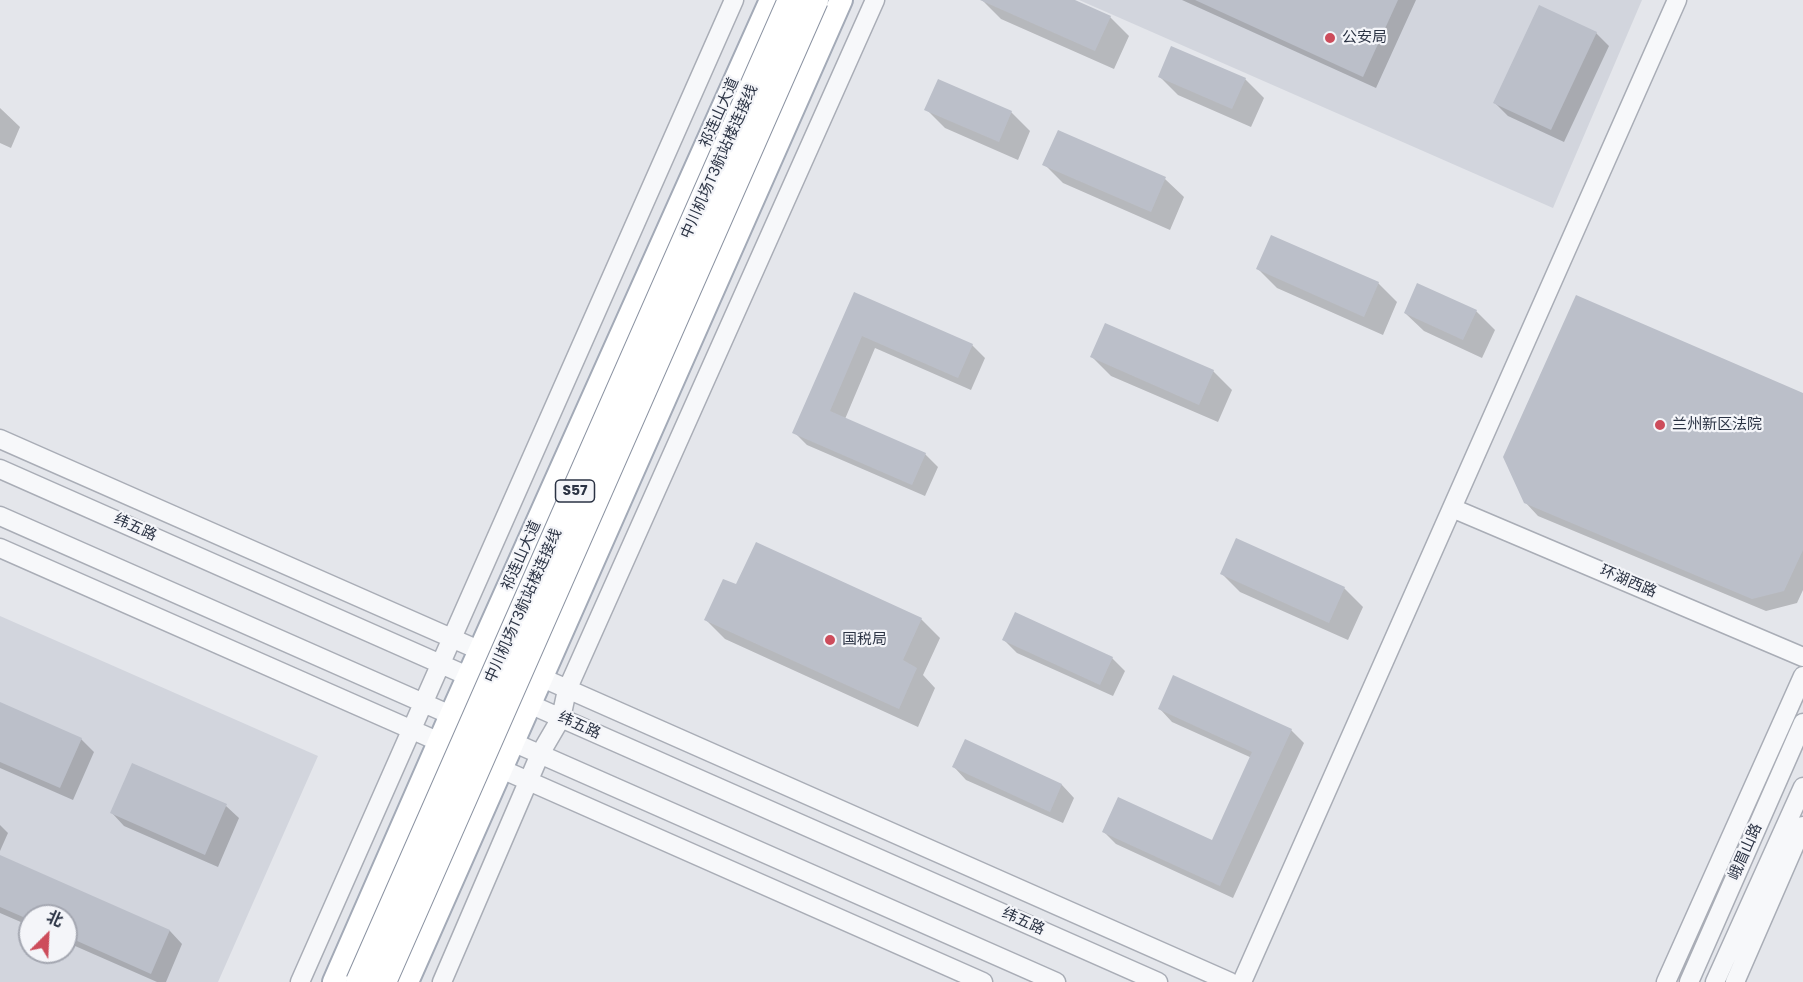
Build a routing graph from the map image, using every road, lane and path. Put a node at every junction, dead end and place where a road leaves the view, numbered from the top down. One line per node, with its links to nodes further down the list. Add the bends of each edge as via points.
1 (734, 0): 13 (street)
2 (771, 0): 14 (main road, 祁连山大道)
3 (791, 0): 36 (highway, 中川机场T3航站楼连接线 / S57, bridge)
4 (815, 0): 37 (highway, 中川机场T3航站楼连接线 / S57, bridge)
5 (841, 0): 19 (main road)
6 (875, 0): 20 (street)
7 (1677, 0): 10 (street)
8 (0, 439): 13 (street)
9 (0, 469): 16 (street, 纬五路)
10 (1452, 508): 15 (street, 环湖西路); 44 (street)
11 (0, 516): 21 (street)
12 (0, 548): 26 (street)
13 (452, 638): 14 (street); 16 (street)
14 (480, 651): 18 (main road, 祁连山大道); 19 (street)
15 (1803, 657)
16 (440, 664): 18 (street, 纬五路); 21 (street)
17 (1803, 676): 45 (street)
18 (468, 677): 22 (street, 纬五路); 23 (main road, 祁连山大道)
19 (541, 678): 20 (street); 22 (main road)
20 (567, 690): 24 (street); 43 (street)
21 (424, 703): 23 (street); 26 (street)
22 (529, 704): 24 (street, 纬五路); 28 (main road)
23 (451, 715): 27 (main road, 祁连山大道); 28 (street)
24 (561, 718): 29 (street); 42 (street, 纬五路)
25 (1803, 723): 46 (street, 峨眉山路)
26 (412, 730): 27 (street); 34 (street)
27 (439, 742): 30 (street); 35 (main road, 祁连山大道)
28 (512, 742): 29 (street); 30 (main road)
29 (540, 754): 31 (street); 41 (street)
30 (501, 769): 31 (street); 38 (main road)
31 (528, 781): 39 (street); 40 (street)
32 (1803, 787): 47 (street, 峨眉山路)
33 (1803, 826): 48 (street)
34 (300, 982)
35 (334, 982)
36 (359, 982)
37 (383, 982)
38 (406, 982)
39 (442, 982)
40 (983, 982)
41 (1056, 982)
42 (1158, 982)
43 (1230, 982)
44 (1242, 982)
45 (1666, 982)
46 (1689, 982)
47 (1715, 982)
48 (1735, 982)

